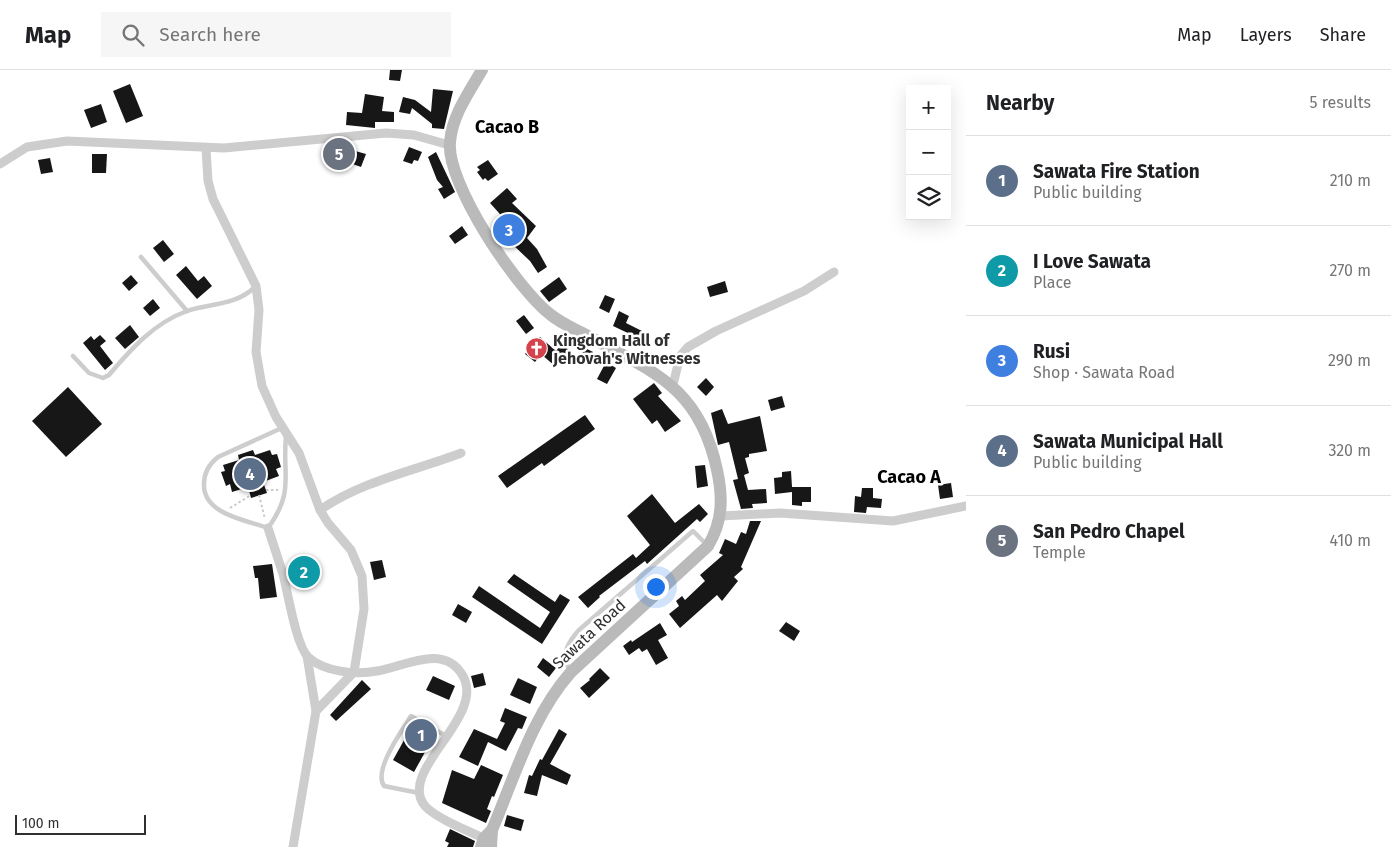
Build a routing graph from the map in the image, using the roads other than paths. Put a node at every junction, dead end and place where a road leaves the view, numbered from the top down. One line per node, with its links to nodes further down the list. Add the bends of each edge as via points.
1 (482, 70): 2 (main road, via 461,106)
2 (449, 145): 3 (street, via 414,135 386,132 289,144); 10 (main road, Sawata Road, via 456,172 481,224 536,303 552,316)
3 (206, 149): 4 (street, via 67,141 27,146); 7 (street, via 213,199)
4 (0, 164)
5 (141, 257): 8 (lane)
6 (834, 272): 10 (street, via 804,291 688,347 680,356)
7 (256, 286): 8 (lane, via 238,300); 11 (street, via 258,367 269,402)
8 (188, 311): 9 (lane, via 155,328 109,375 102,378 90,373)
9 (73, 356)
10 (673, 385): 15 (main road, Sawata Road, via 697,413 706,433 719,478)
11 (285, 430): 14 (street, via 305,465); 16 (lane, via 286,492); 16 (lane, via 218,457 206,471 204,491 207,500 226,513)
12 (461, 453): 14 (street, via 363,487)
13 (966, 506): 15 (street, via 893,520 780,513)
14 (320, 510): 19 (street, via 351,550 362,576 362,623)
15 (721, 516): 17 (main road, Sawata Road)
16 (268, 528): 18 (street)
17 (708, 546): 20 (main road, Sawata Road); 20 (lane, via 693,531 579,630 566,649 565,658)
18 (307, 656): 19 (street, via 324,666); 21 (street)
19 (354, 672): 21 (street); 22 (street, via 377,671 425,658 436,658 453,666 464,678 466,696 461,713)
20 (571, 672): 24 (main road, Sawata Road, via 544,709)
21 (316, 711): 25 (street)
22 (446, 736): 23 (street, via 422,776); 23 (lane, via 411,716 382,767 384,786)
23 (419, 792): 24 (street, via 429,810)
24 (488, 841)
25 (292, 847)

